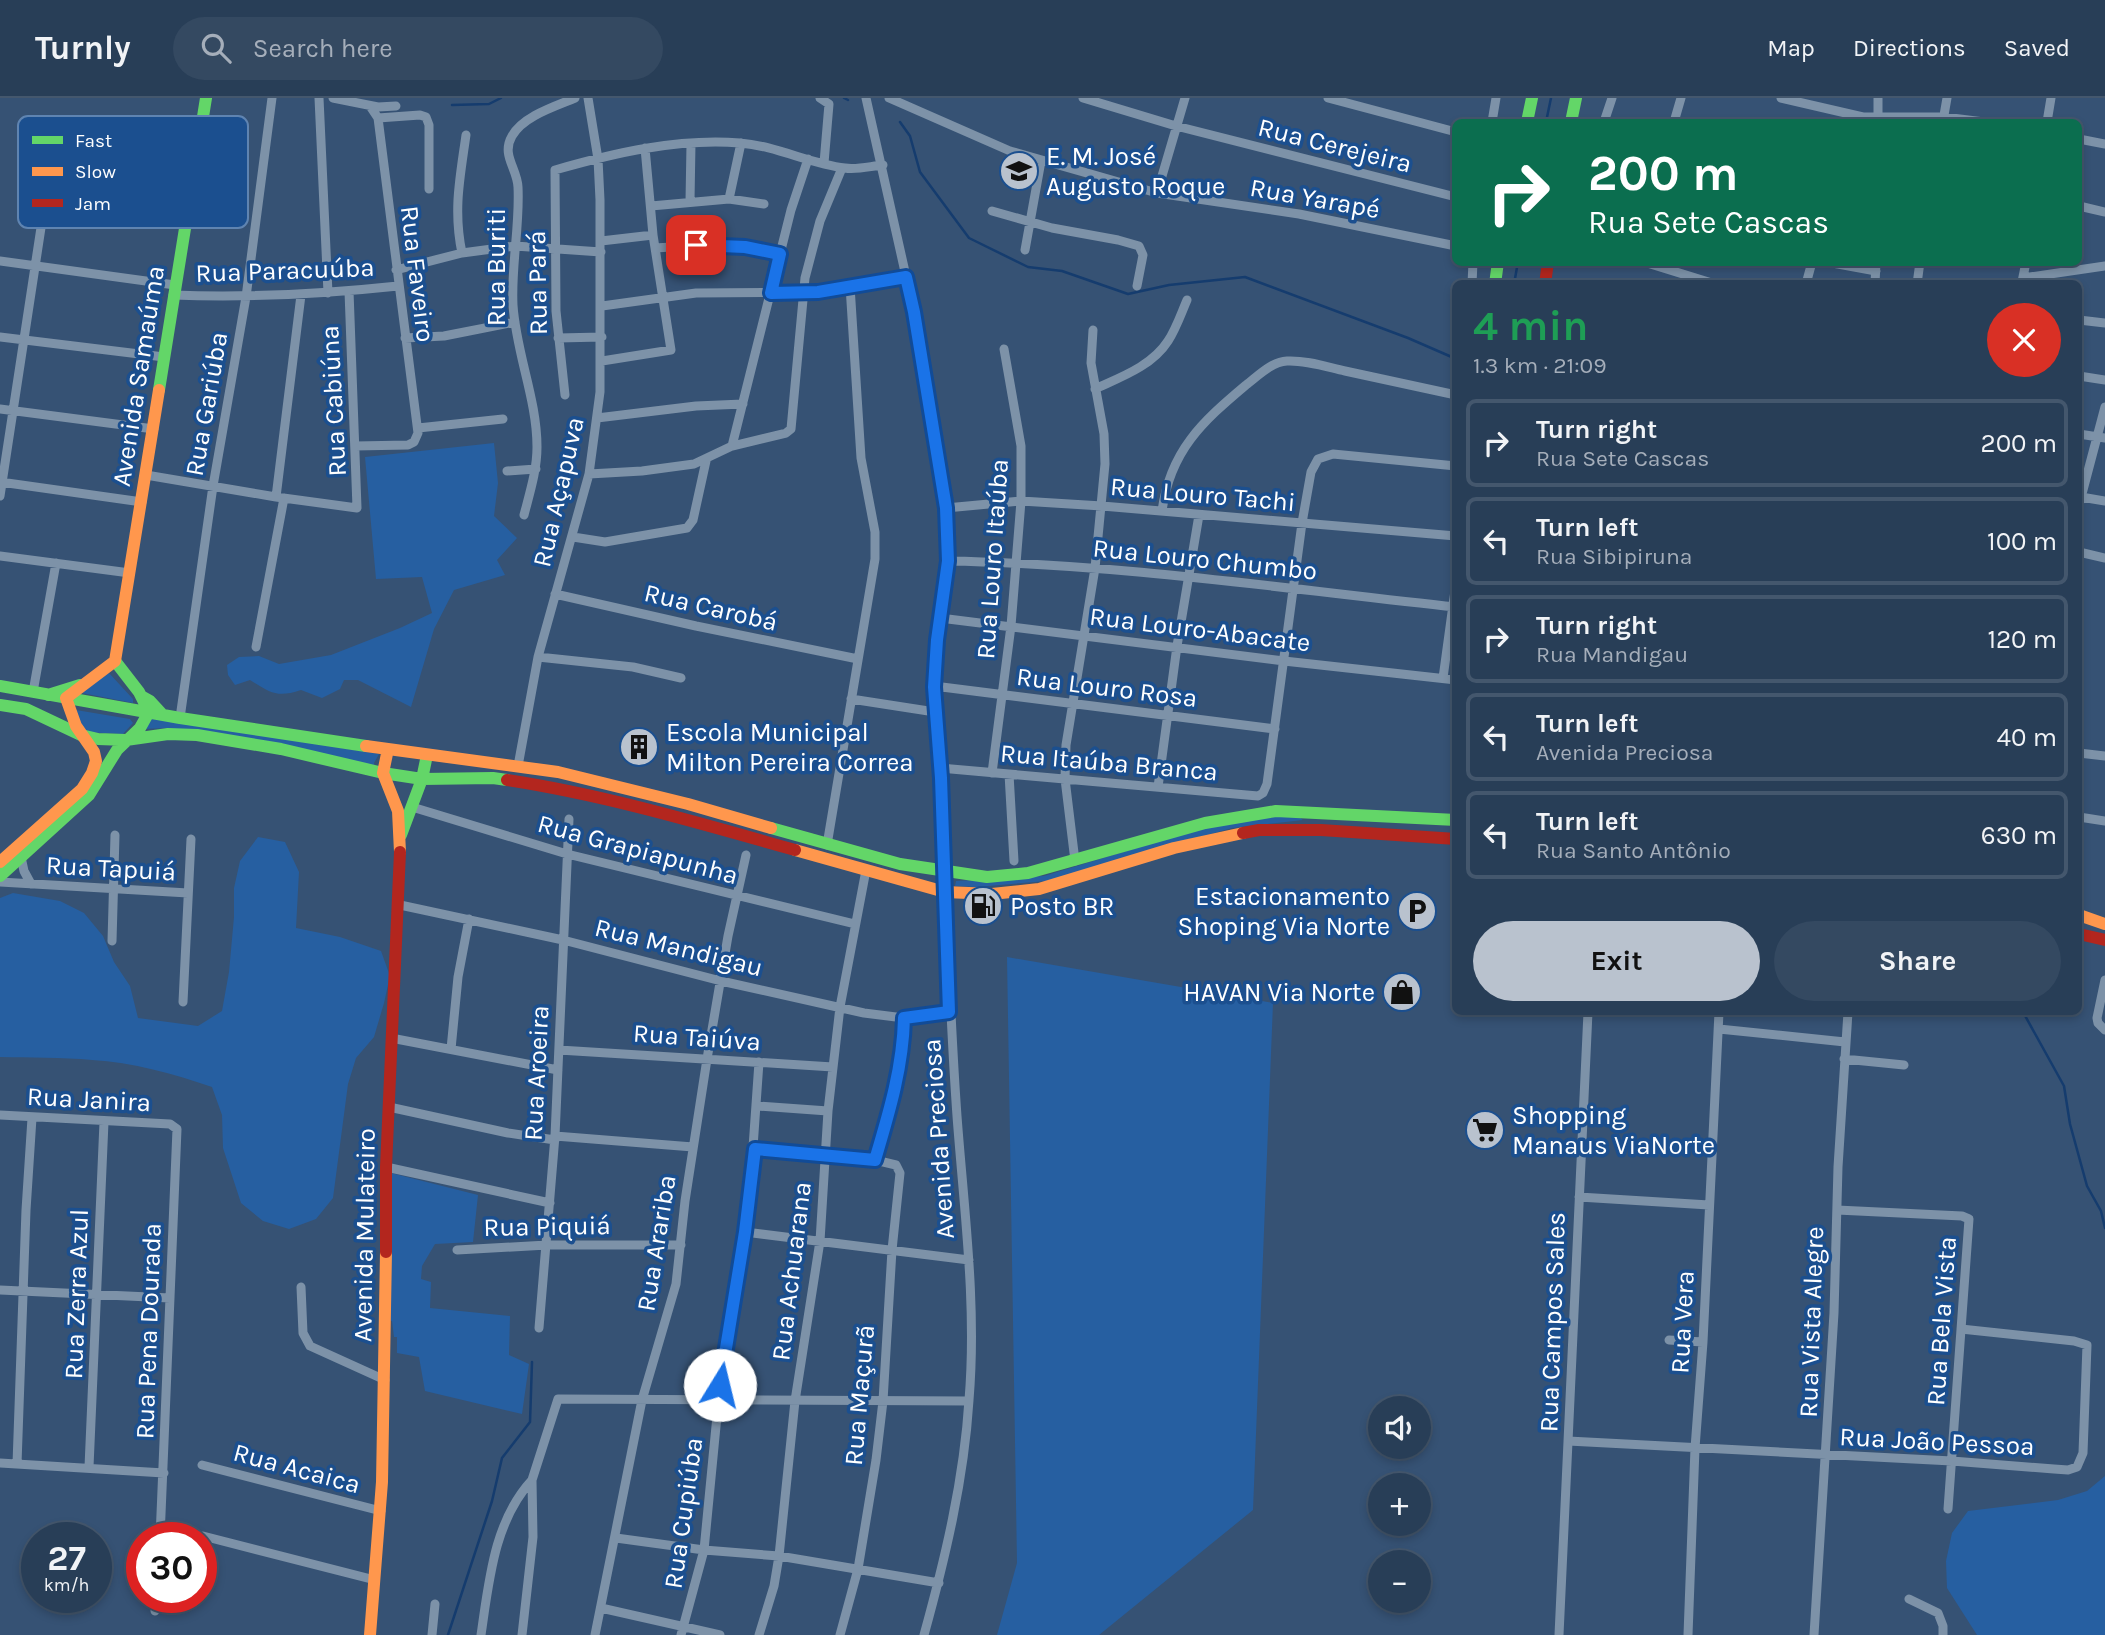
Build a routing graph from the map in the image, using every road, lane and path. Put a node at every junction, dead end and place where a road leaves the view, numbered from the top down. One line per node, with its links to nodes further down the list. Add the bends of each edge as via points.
1 (206, 98): 24 (main road, Avenida Samaúma)
2 (272, 98): 89 (street, Rua Gariúba)
3 (319, 98): 85 (street)
4 (333, 98): 22 (street)
5 (575, 98): 65 (street, Rua Buriti, via 524,123 510,140 508,159 518,185)
6 (588, 98): 43 (street, Rua Açapuva)
7 (866, 98): 47 (street, Avenida Preciosa)
8 (890, 98): 45 (street, Rua Yarapé)
9 (1083, 98): 35 (street, Rua Cerejeira)
10 (1185, 98): 35 (street)
11 (1328, 98): 36 (street)
12 (1496, 98): 26 (street)
13 (1532, 98): 27 (main road)
14 (1576, 98): 28 (main road)
15 (1612, 98): 29 (street)
16 (1681, 98): 30 (street)
17 (1781, 98): 31 (street)
18 (1878, 98): 32 (street)
19 (1947, 98): 33 (street)
20 (2051, 98): 34 (street)
21 (824, 101): 46 (street)
22 (370, 106): 23 (street); 25 (street, Rua Faveiro)
23 (396, 107): 25 (street); 49 (street, via 424,116 429,125)
24 (203, 116)
25 (378, 118): 76 (street, Rua Faveiro)
26 (1492, 119)
27 (1528, 119)
28 (1572, 119)
29 (1606, 119)
30 (1675, 119)
31 (1857, 119)
32 (1878, 119)
33 (1943, 119)
34 (2048, 119)
35 (1176, 126): 50 (street); 51 (street, Rua Cerejeira)
36 (1452, 131)
37 (466, 135): 70 (street, via 457,197 456,227)
38 (2082, 140): 41 (street)
39 (741, 143): 40 (street); 44 (street); 52 (street)
40 (691, 144): 42 (street); 53 (street)
41 (2105, 144)
42 (645, 148): 43 (street); 55 (street)
43 (598, 159): 63 (street, Rua Açapuva); 66 (street, Rua Pará, via 555,170)
44 (808, 159): 46 (street); 71 (street)
45 (1041, 161): 50 (street, Rua Yarapé); 59 (street)
46 (824, 163): 48 (street)
47 (883, 165): 48 (street); 77 (street, Avenida Preciosa)
48 (842, 168): 87 (street, via 820,221)
49 (429, 188)
50 (1157, 193): 64 (street, Rua Yarapé, via 1299,214)
51 (1452, 196)
52 (729, 199): 53 (street); 54 (street)
53 (690, 201): 55 (street)
54 (764, 204)
55 (651, 206): 62 (street)
56 (2082, 207): 58 (street)
57 (992, 211): 59 (street)
58 (2105, 212)
59 (1030, 223): 68 (street); 82 (street, via 1139,246 1143,256)
60 (40, 228): 75 (street)
61 (184, 228): 83 (main road, Avenida Samaúma)
62 (653, 235): 63 (street); 67 (street)
63 (601, 241): 69 (street, Rua Açapuva)
64 (1452, 245)
65 (515, 246): 66 (street); 70 (street); 94 (street, Rua Buriti)
66 (556, 248): 69 (street); 100 (street, Rua Pará)
67 (656, 248): 71 (street, via 745,247); 90 (street)
68 (1025, 250)
69 (601, 251): 92 (street, Rua Açapuva)
70 (462, 253): 76 (street)
71 (780, 254): 86 (street)
72 (0, 261): 75 (street, Rua Paracuúba)
73 (1657, 266): 78 (street)
74 (2105, 266): 79 (street)
75 (34, 267): 83 (street, Rua Paracuúba); 101 (street)
76 (397, 270): 80 (street, Rua Faveiro)
77 (906, 277): 81 (street); 138 (street, Avenida Preciosa)
78 (1702, 280)
79 (2028, 280)
80 (398, 286): 84 (street, Rua Paracuúba); 99 (street, Rua Faveiro)
81 (850, 286): 87 (street); 164 (street, via 861,458 875,533 873,578)
82 (1137, 286)
83 (174, 290): 89 (street, Rua Paracuúba); 103 (main road, Avenida Samaúma)
84 (349, 291): 85 (street, Rua Paracuúba); 120 (street, Rua Cabiúna)
85 (328, 293): 88 (street, Rua Paracuúba)
86 (771, 293): 87 (street); 90 (street, via 696,293); 110 (street)
87 (804, 293): 121 (street, via 789,431)
88 (301, 295): 89 (street, Rua Paracuúba); 132 (street)
89 (246, 297): 129 (street, Rua Gariúba)
90 (663, 299): 92 (street); 104 (street, via 671,350)
91 (1187, 300): 107 (street, via 1159,352)
92 (602, 306): 98 (street, Rua Açapuva)
93 (2082, 320): 95 (street)
94 (514, 322): 99 (street, via 444,336); 124 (street, Rua Buriti, via 535,418)
95 (2105, 323)
96 (1093, 330): 107 (street)
97 (0, 337): 101 (street)
98 (602, 337): 100 (street); 104 (street, Rua Açapuva)
99 (405, 338): 116 (street, Rua Faveiro)
100 (558, 338): 109 (street, Rua Pará)
101 (22, 339): 103 (street); 113 (street)
102 (1004, 349): 133 (street, Rua Louro Itaúba, via 1021,446)
103 (164, 357): 117 (main road, Avenida Samaúma)
104 (602, 361): 114 (street, Rua Açapuva)
105 (2082, 376): 106 (street)
106 (2105, 380)
107 (1095, 389): 137 (street, via 1104,434)
108 (1452, 394): 139 (street, via 1310,363 1280,362 1255,378 1195,432 1174,465)
109 (565, 395)
110 (743, 404): 114 (street); 121 (street)
111 (2105, 407): 119 (street)
112 (0, 409): 113 (street)
113 (13, 410): 117 (street); 128 (street)
114 (597, 418): 126 (street, Rua Açapuva)
115 (503, 419): 116 (street)
116 (418, 428): 120 (street, via 417,437 408,445)
117 (154, 429): 127 (main road, Avenida Samaúma)
118 (2082, 434): 119 (street)
119 (2101, 437): 130 (street)
120 (355, 446): 132 (street, Rua Cabiúna, via 357,508)
121 (732, 446): 122 (street)
122 (706, 461): 126 (street); 143 (street, via 693,520 687,528 605,542)
123 (1452, 466): 142 (street, via 1333,454 1318,459)
124 (536, 469): 125 (street); 140 (street, Rua Buriti)
125 (507, 471)
126 (589, 474): 143 (street, Rua Açapuva)
127 (146, 475): 129 (street); 136 (main road, Avenida Samaúma)
128 (1, 482): 131 (street); 136 (street)
129 (213, 486): 132 (street); 183 (street, Rua Gariúba)
130 (2082, 495)
131 (0, 496)
132 (280, 498): 162 (street)
133 (1021, 501): 137 (street, Rua Louro Tachi); 138 (street, Rua Louro Tachi); 149 (street, Rua Louro Itaúba)
134 (2082, 501): 135 (street)
135 (2105, 501)
136 (142, 502): 152 (main road, Avenida Samaúma)
137 (1102, 506): 139 (street, Rua Louro Tachi); 151 (street)
138 (946, 508): 148 (street, Avenida Preciosa)
139 (1162, 511): 141 (street, Rua Louro Tachi)
140 (524, 515)
141 (1199, 515): 142 (street, Rua Louro Tachi); 153 (street)
142 (1302, 523): 144 (street, Rua Louro Tachi); 154 (street)
143 (573, 537): 155 (street, Rua Açapuva)
144 (1452, 537)
145 (2083, 554): 147 (street)
146 (0, 556): 150 (street)
147 (2105, 558)
148 (948, 561): 149 (street, Rua Louro Chumbo); 157 (street, Avenida Preciosa)
149 (1016, 562): 151 (street, Rua Louro Chumbo); 159 (street, Rua Louro Itaúba)
150 (56, 563): 152 (street); 173 (street)
151 (1095, 568): 153 (street, Rua Louro Chumbo); 160 (street)
152 (130, 573): 166 (main road, Avenida Samaúma)
153 (1190, 577): 154 (street, Rua Louro Chumbo); 161 (street)
154 (1293, 589): 156 (street, Rua Louro Chumbo); 165 (street)
155 (555, 594): 163 (street, Rua Açapuva); 164 (street, Rua Carobá)
156 (1452, 606)
157 (940, 618): 159 (street, Rua Louro-Abacate); 172 (street, Avenida Preciosa)
158 (1452, 624): 168 (street)
159 (1011, 626): 160 (street, Rua Louro-Abacate); 175 (street, Rua Louro Itaúba)
160 (1083, 636): 161 (street, Rua Louro-Abacate); 178 (street)
161 (1177, 646): 165 (street, Rua Louro-Abacate); 182 (street)
162 (257, 647)
163 (538, 657): 167 (street, via 633,667); 191 (street, Rua Açapuva)
164 (858, 659): 177 (street)
165 (1284, 661): 168 (street, Rua Louro-Abacate); 184 (street)
166 (116, 662): 170 (main road); 181 (main road)
167 (681, 678)
168 (1443, 678): 169 (street, Rua Louro-Abacate)
169 (1452, 679)
170 (80, 685): 174 (main road); 176 (main road)
171 (0, 686): 173 (main road)
172 (934, 687): 175 (street, Rua Louro Rosa); 180 (street, Avenida Preciosa)
173 (33, 692): 174 (main road)
174 (48, 695): 176 (main road)
175 (1003, 695): 178 (street, Rua Louro Rosa); 194 (street, Rua Louro Itaúba)
176 (66, 698): 181 (main road); 185 (main road, via 71,721)
177 (851, 699): 180 (street); 211 (street)
178 (1073, 704): 182 (street, Rua Louro Rosa); 197 (street)
179 (0, 705): 185 (main road, via 44,715)
180 (936, 712): 192 (street, Avenida Preciosa)
181 (156, 713): 183 (main road); 186 (main road)
182 (1169, 715): 184 (street, Rua Louro Rosa); 199 (street)
183 (180, 718): 187 (main road)
184 (1275, 729): 200 (street, via 1267,784)
185 (81, 734): 186 (main road); 198 (main road, via 96,751 98,761)
186 (126, 740): 193 (main road, via 168,734 197,736 281,749); 198 (main road)
187 (388, 749): 189 (main road); 193 (main road)
188 (2082, 753): 190 (street)
189 (426, 754): 191 (main road); 196 (main road, Avenida Mulateiro)
190 (2105, 755)
191 (518, 766): 211 (main road, via 615,785)
192 (940, 768): 194 (street, Rua Itaúba Branca); 219 (street, Avenida Preciosa)
193 (383, 773): 196 (main road); 208 (main road, Avenida Mulateiro, via 398,811)
194 (992, 773): 195 (street, Rua Itaúba Branca)
195 (1009, 774): 197 (street, Rua Itaúba Branca); 215 (street)
196 (422, 779): 201 (main road, Avenida Mulateiro); 218 (main road, via 493,778 571,790)
197 (1065, 779): 199 (street, Rua Itaúba Branca); 216 (street)
198 (91, 785): 214 (main road, via 83,801); 217 (main road)
199 (1158, 787): 200 (street, Rua Itaúba Branca)
200 (1258, 796): 202 (street)
201 (412, 807): 208 (main road, Avenida Mulateiro); 212 (street, Rua Grapiapunha)
202 (1259, 813): 205 (main road); 216 (main road, via 1205,823)
203 (2082, 817): 206 (street)
204 (569, 819): 212 (street, Rua Aroeira)
205 (1452, 820)
206 (2105, 821)
207 (116, 835): 223 (street)
208 (401, 835): 227 (main road, Avenida Mulateiro)
209 (191, 839): 225 (street)
210 (1452, 839): 224 (main road, via 1271,829 1174,848 1039,889)
211 (827, 845): 219 (main road)
212 (567, 854): 226 (street, Rua Grapiapunha); 233 (street, Rua Aroeira)
213 (746, 855): 226 (street, Rua Arariba)
214 (21, 857): 217 (main road); 222 (street, Rua Tapuiá)
215 (1014, 861)
216 (1075, 861): 219 (main road, via 1014,875)
217 (5, 863): 220 (main road)
218 (866, 870): 224 (main road); 230 (street, Rua Achuarana)
219 (944, 872): 224 (street, Avenida Preciosa)
220 (0, 876)
221 (0, 882): 222 (street, Rua Tapuiá)
222 (32, 884): 223 (street, Rua Tapuiá)
223 (115, 889): 225 (street, Rua Tapuiá); 235 (street)
224 (945, 892): 240 (street, Avenida Preciosa)
225 (188, 893): 238 (street)
226 (736, 896): 230 (street, Rua Grapiapunha); 237 (street, Rua Arariba)
227 (400, 905): 229 (street, Rua Mandigau); 247 (main road, Avenida Mulateiro)
228 (2082, 916): 231 (main road)
229 (469, 919): 233 (street, Rua Mandigau); 249 (street, via 457,977)
230 (855, 924): 239 (street, Rua Achuarana)
231 (2105, 924)
232 (2082, 935): 234 (main road)
233 (563, 940): 237 (street, Rua Mandigau); 250 (street, Rua Aroeira)
234 (2105, 940)
235 (112, 941)
236 (2105, 980): 246 (street, via 2097,1009 2098,1023)
237 (721, 981): 239 (street, Rua Mandigau); 251 (street, Rua Arariba)
238 (183, 1002)
239 (840, 1007): 244 (street, Rua Mandigau); 255 (street, Rua Achuarana)
240 (949, 1012): 244 (street, Rua Mandigau); 280 (street, Avenida Preciosa)
241 (1588, 1015): 270 (street, Rua Campos Sales)
242 (1719, 1015): 245 (street, Rua Vera)
243 (1847, 1015): 248 (street, Rua Vista Alegre)
244 (904, 1018): 268 (street, via 896,1083)
245 (1718, 1029): 248 (street); 272 (street, Rua Vera)
246 (2105, 1030)
247 (391, 1038): 249 (street); 258 (main road, Avenida Mulateiro)
248 (1845, 1042): 252 (street, Rua Vista Alegre)
249 (451, 1049): 256 (street)
250 (559, 1050): 251 (street, Rua Taiúva); 256 (street, Rua Aroeira)
251 (707, 1059): 253 (street, Rua Taiúva); 265 (street, Rua Arariba)
252 (1844, 1059): 254 (street); 273 (street, Rua Vista Alegre)
253 (759, 1062): 255 (street, Rua Taiúva); 257 (street, Rua Cupiúba)
254 (1905, 1065)
255 (833, 1067): 259 (street, Rua Achuarana)
256 (558, 1070): 264 (street, Rua Aroeira)
257 (757, 1106): 259 (street); 266 (street, Rua Cupiúba)
258 (389, 1107): 264 (street, via 508,1133); 269 (main road, Avenida Mulateiro)
259 (828, 1111): 267 (street, Rua Achuarana)
260 (0, 1115): 261 (street, Rua Janira)
261 (32, 1118): 262 (street, Rua Janira); 283 (street)
262 (104, 1122): 263 (street, Rua Janira); 284 (street, Rua Zerra Azul)
263 (176, 1126): 285 (street, Rua Pena Dourada)
264 (555, 1138): 265 (street); 271 (street, Rua Aroeira)
265 (693, 1147): 277 (street, Rua Arariba)
266 (755, 1149): 267 (street); 274 (street, Rua Cupiúba)
267 (825, 1155): 268 (street); 275 (street, Rua Achuarana)
268 (875, 1160): 279 (street, Rua Maçurã, via 896,1165 900,1173)
269 (386, 1167): 271 (street); 290 (main road, Avenida Mulateiro)
270 (1579, 1197): 272 (street); 296 (street, Rua Campos Sales)
271 (550, 1203): 276 (street, Rua Aroeira)
272 (1709, 1205): 289 (street, Rua Vera)
273 (1836, 1210): 287 (street, Rua Bela Vista, via 1969,1219); 298 (street, Rua Vista Alegre)
274 (745, 1232): 275 (street); 292 (street, Rua Cupiúba)
275 (820, 1241): 279 (street); 293 (street, Rua Achuarana)
276 (547, 1245): 277 (street, Rua Piquiá); 278 (street, Rua Piquiá); 286 (street, Rua Aroeira)
277 (681, 1245): 291 (street, Rua Arariba, via 676,1284)
278 (457, 1250)
279 (891, 1250): 280 (street); 294 (street, Rua Maçurã)
280 (969, 1260): 295 (street, Avenida Preciosa)
281 (301, 1287): 290 (street, via 303,1333 310,1346)
282 (0, 1290): 283 (street)
283 (23, 1291): 284 (street); 301 (street)
284 (97, 1294): 285 (street); 303 (street, Rua Zerra Azul)
285 (170, 1298): 304 (street, Rua Pena Dourada)
286 (540, 1328)
287 (1961, 1329): 299 (street, Rua Bela Vista); 299 (street, Rua João Pessoa, via 2087,1345 2083,1453 2077,1466 2068,1470)
288 (1669, 1340): 289 (street)
289 (1703, 1342): 297 (street, Rua Vera)
290 (386, 1380): 307 (main road, Avenida Mulateiro)
291 (642, 1401): 292 (street); 305 (street, via 556,1401); 309 (street, Rua Arariba)
292 (719, 1401): 293 (street); 311 (street, Rua Cupiúba)
293 (795, 1401): 294 (street); 312 (street, Rua Achuarana)
294 (883, 1401): 295 (street); 313 (street, Rua Maçurã)
295 (970, 1401): 315 (street, Avenida Preciosa)
296 (1568, 1441): 297 (street, Rua João Pessoa); 329 (street, Rua Campos Sales)
297 (1696, 1448): 298 (street, Rua João Pessoa); 330 (street, Rua Vera)
298 (1826, 1455): 299 (street, Rua João Pessoa); 331 (street, Rua Vista Alegre)
299 (1952, 1461): 306 (street, Rua Bela Vista)
300 (0, 1463): 301 (street)
301 (17, 1464): 303 (street)
302 (202, 1465): 307 (street, Rua Acaica)
303 (89, 1467): 304 (street)
304 (164, 1472): 308 (street, Rua Pena Dourada)
305 (532, 1480): 322 (street, via 514,1502 501,1530); 323 (street, via 533,1537)
306 (1948, 1509)
307 (381, 1511): 314 (main road, Avenida Mulateiro)
308 (161, 1522)
309 (616, 1538): 311 (street); 318 (street, Rua Arariba)
310 (217, 1540): 314 (street)
311 (704, 1550): 312 (street); 319 (street, Rua Cupiúba)
312 (779, 1556): 313 (street); 326 (street, Rua Achuarana)
313 (858, 1569): 315 (street); 327 (street, Rua Maçurã)
314 (376, 1580): 320 (main road, Avenida Mulateiro)
315 (939, 1583): 328 (street, Avenida Preciosa)
316 (1909, 1599): 332 (street, via 1938,1613)
317 (435, 1604): 321 (street)
318 (601, 1608): 319 (street); 324 (street, Rua Arariba)
319 (683, 1630): 325 (street)
320 (370, 1635)
321 (432, 1635)
322 (481, 1635)
323 (522, 1635)
324 (595, 1635)
325 (720, 1635)
326 (759, 1635)
327 (840, 1635)
328 (924, 1635)
329 (1559, 1635)
330 (1688, 1635)
331 (1814, 1635)
332 (1943, 1635)

